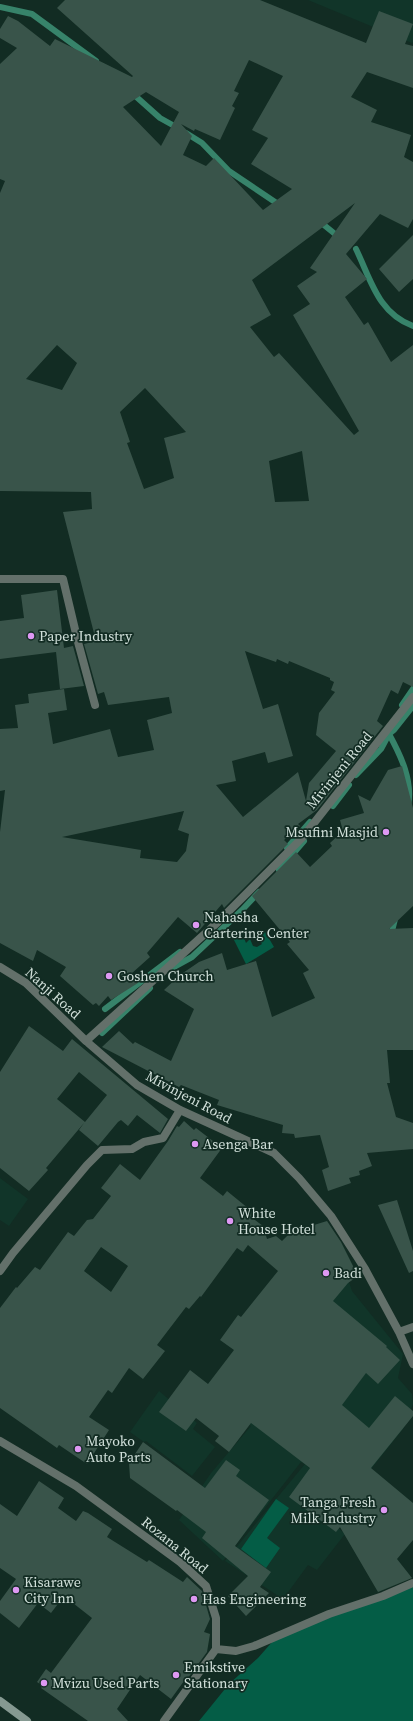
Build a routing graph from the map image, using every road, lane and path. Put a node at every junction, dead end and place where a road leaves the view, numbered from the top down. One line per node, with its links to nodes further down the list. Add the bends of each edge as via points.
1 (0, 579): 3 (street, via 63,579)
2 (413, 697): 5 (street, Mivinjeni Road, via 303,837 213,927)
3 (95, 705)
4 (0, 967): 5 (street, Nanji Road, via 26,983)
5 (86, 1041): 6 (street, Mivinjeni Road, via 138,1085)
6 (180, 1110): 7 (street, via 162,1138 144,1142 132,1149 102,1150); 9 (street, Mivinjeni Road, via 274,1154 299,1178 331,1216 366,1269)
7 (0, 1271)
8 (413, 1327): 9 (street)
9 (399, 1332): 10 (street, Mivinjeni Road)
10 (413, 1364)
11 (0, 1441): 13 (street, Rozana Road, via 76,1486 180,1562 206,1586 216,1618)
12 (413, 1583): 13 (street, via 329,1614 254,1646 236,1651)
13 (216, 1650): 16 (street)
14 (0, 1701): 15 (main road)
15 (27, 1721)
16 (164, 1721)

